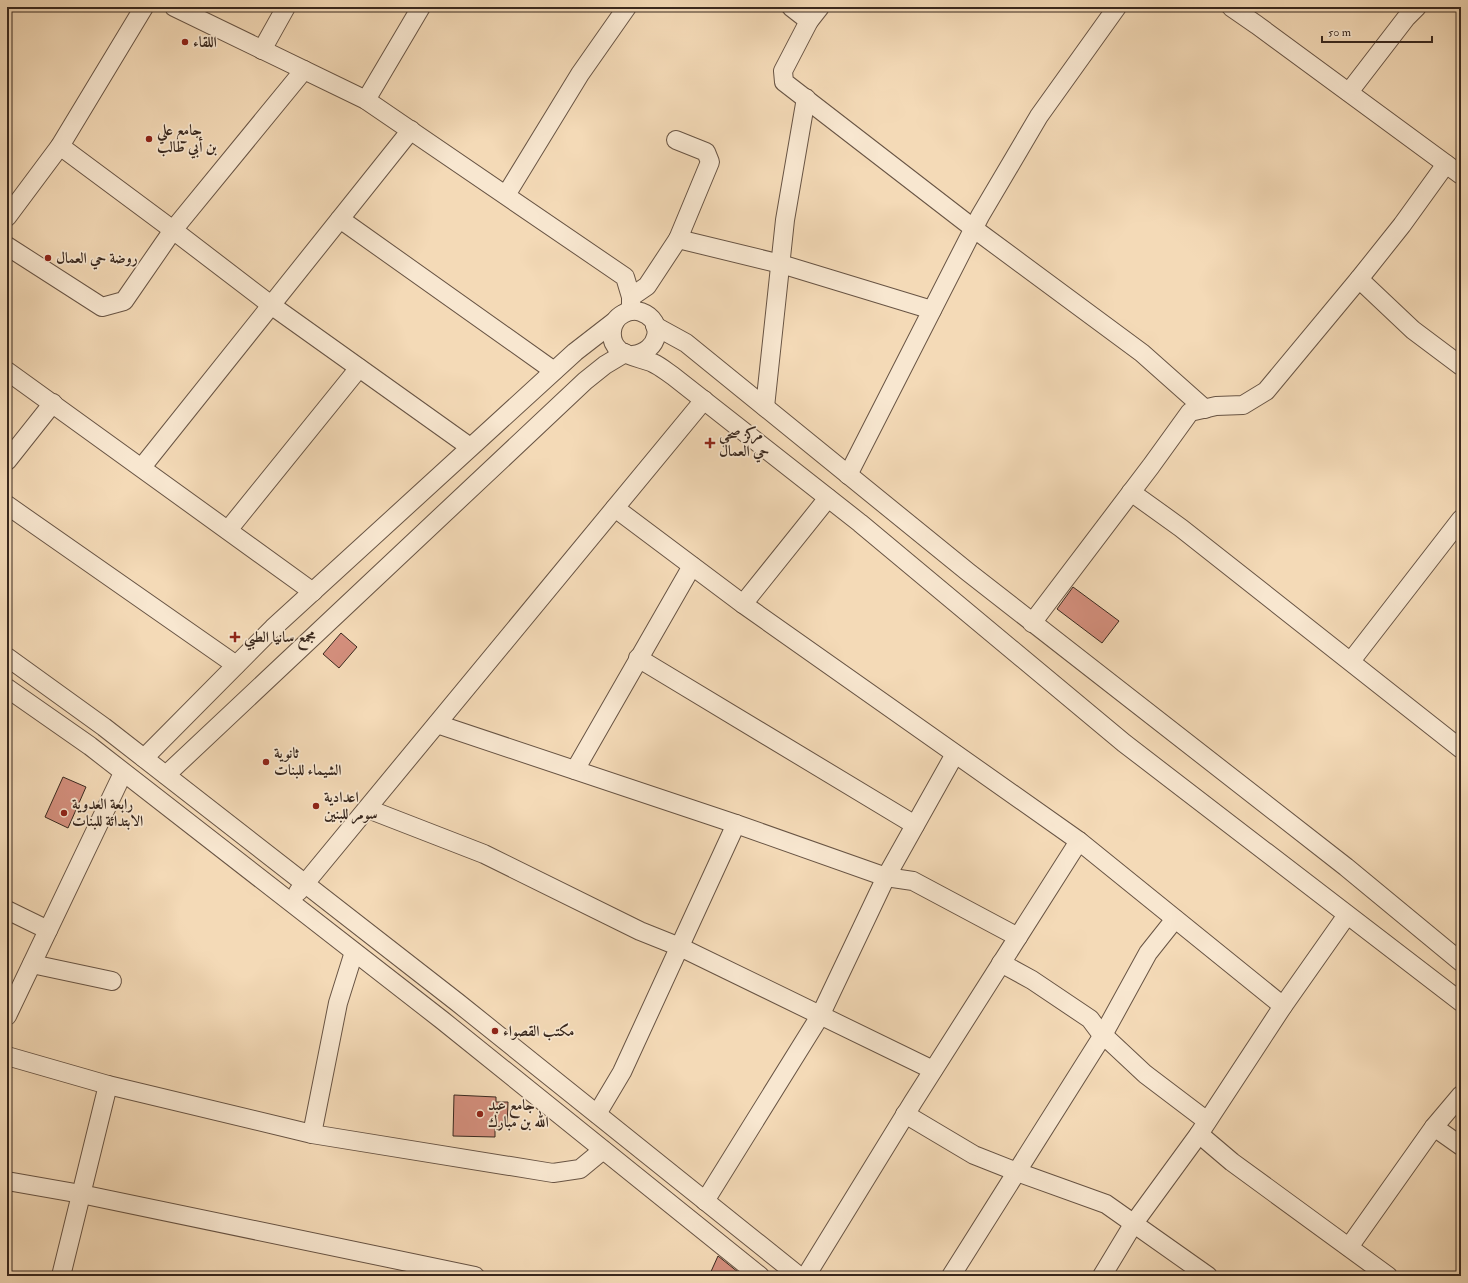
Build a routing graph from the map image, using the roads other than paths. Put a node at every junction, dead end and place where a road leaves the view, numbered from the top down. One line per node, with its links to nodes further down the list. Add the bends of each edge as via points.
1 (144, 7): 18 (street)
2 (174, 7): 11 (street)
3 (286, 7): 11 (street)
4 (421, 7): 15 (street)
5 (627, 7): 21 (street, via 580,74)
6 (791, 7): 10 (street)
7 (1117, 7): 24 (street, via 1039,116)
8 (1231, 7): 13 (street)
9 (1417, 7): 13 (street)
10 (814, 14): 14 (street, via 783,71 784,82)
11 (262, 50): 12 (street)
12 (304, 70): 15 (street); 25 (street)
13 (1349, 92): 19 (street)
14 (806, 98): 24 (street); 28 (street)
15 (366, 100): 16 (street)
16 (410, 130): 21 (street); 23 (street)
17 (676, 140): 26 (street, via 706,152 710,162)
18 (60, 146): 22 (street); 25 (street)
19 (1446, 164): 20 (street); 29 (street)
20 (1461, 175)
21 (506, 195): 30 (street, via 625,277)
22 (7, 217)
23 (340, 219): 31 (street); 39 (street)
24 (973, 228): 32 (street); 43 (street, via 1142,353)
25 (173, 230): 27 (street, via 124,301 102,307); 31 (street)
26 (678, 239): 28 (street); 30 (street, via 647,286)
27 (7, 246)
28 (780, 264): 32 (street); 42 (street)
29 (1359, 279): 36 (street, via 1413,330); 43 (street, via 1266,391 1243,405)
30 (631, 304): 33 (street); 34 (street, via 646,314)
31 (271, 305): 37 (street); 46 (street)
32 (932, 310): 47 (street)
33 (615, 322): 35 (street, via 612,328 614,343 619,350); 39 (street, via 574,352)
34 (655, 326): 35 (street, via 652,347 640,354); 42 (street, via 686,343)
35 (629, 354): 40 (street, via 655,363); 70 (street, via 605,365 585,381)
36 (1461, 366)
37 (359, 368): 44 (street); 53 (street)
38 (7, 371): 41 (street)
39 (554, 371): 44 (street)
40 (704, 400): 49 (street); 51 (street)
41 (54, 403): 45 (street); 46 (street)
42 (765, 407): 47 (street)
43 (1205, 409): 48 (street, via 1190,412)
44 (470, 448): 56 (street)
45 (7, 461)
46 (142, 467): 53 (street)
47 (848, 475): 58 (street)
48 (1131, 492): 58 (street); 61 (street)
49 (828, 498): 57 (street); 79 (street, via 1124,743)
50 (7, 505): 62 (street)
51 (615, 508): 55 (street); 64 (street)
52 (1461, 519): 54 (street)
53 (228, 530): 56 (street)
54 (1454, 542): 61 (street)
55 (692, 566): 57 (street); 60 (street)
56 (313, 592): 62 (street)
57 (743, 604): 66 (street)
58 (1032, 623): 85 (street, via 1340,862)
59 (7, 657): 67 (street)
60 (638, 658): 68 (street); 73 (street)
61 (1351, 661): 65 (street)
62 (236, 666): 67 (street)
63 (7, 688): 69 (street)
64 (437, 724): 68 (street); 71 (street)
65 (1461, 749)
66 (955, 754): 73 (street); 74 (street)
67 (144, 758): 70 (street)
68 (575, 770): 72 (street)
69 (124, 773): 77 (street); 81 (street)
70 (166, 775): 76 (street)
71 (368, 809): 76 (street); 83 (street, via 484,854 640,931)
72 (736, 824): 75 (street); 83 (street)
73 (915, 825): 75 (street)
74 (1079, 841): 80 (street); 82 (street)
75 (886, 877): 82 (street, via 914,881); 92 (street)
76 (306, 884): 77 (street); 98 (street)
77 (290, 902): 84 (street)
78 (7, 910): 81 (street)
79 (1347, 915): 89 (street); 90 (street)
80 (1175, 919): 90 (street); 93 (street, via 1148,953)
81 (48, 930): 87 (street)
82 (1018, 937): 86 (street)
83 (680, 947): 92 (street); 99 (street, via 622,1072)
84 (354, 952): 101 (street); 104 (street, via 338,1004)
85 (1461, 962)
86 (1001, 963): 93 (street, via 1032,980 1090,1019); 95 (street)
87 (32, 964): 88 (street); 91 (street)
88 (112, 982)
89 (1461, 1002)
90 (1283, 1006): 103 (street)
91 (7, 1016)
92 (820, 1016): 95 (street); 110 (street)
93 (1103, 1035): 103 (street); 107 (street)
94 (7, 1056): 96 (street)
95 (933, 1070): 100 (street)
96 (108, 1085): 104 (street); 109 (street)
97 (1461, 1095): 102 (street)
98 (582, 1102): 99 (street); 101 (street)
99 (597, 1114): 110 (street)
100 (905, 1114): 107 (street, via 974,1155); 118 (street)
101 (565, 1119): 106 (street)
102 (1434, 1126): 105 (street); 112 (street)
103 (1203, 1128): 111 (street); 112 (street, via 1232,1162)
104 (312, 1134): 106 (street, via 553,1173 580,1169)
105 (1461, 1146)
106 (603, 1150): 116 (street)
107 (1017, 1172): 111 (street, via 1106,1204); 113 (street)
108 (7, 1181): 109 (street)
109 (81, 1194): 114 (street); 115 (street)
110 (705, 1201): 117 (street)
111 (1134, 1224): 119 (street); 120 (street)
112 (1349, 1247): 121 (street)
113 (954, 1275)
114 (61, 1276)
115 (475, 1276)
116 (760, 1276)
117 (799, 1276)
118 (806, 1276)
119 (1102, 1276)
120 (1208, 1276)
121 (1388, 1276)

